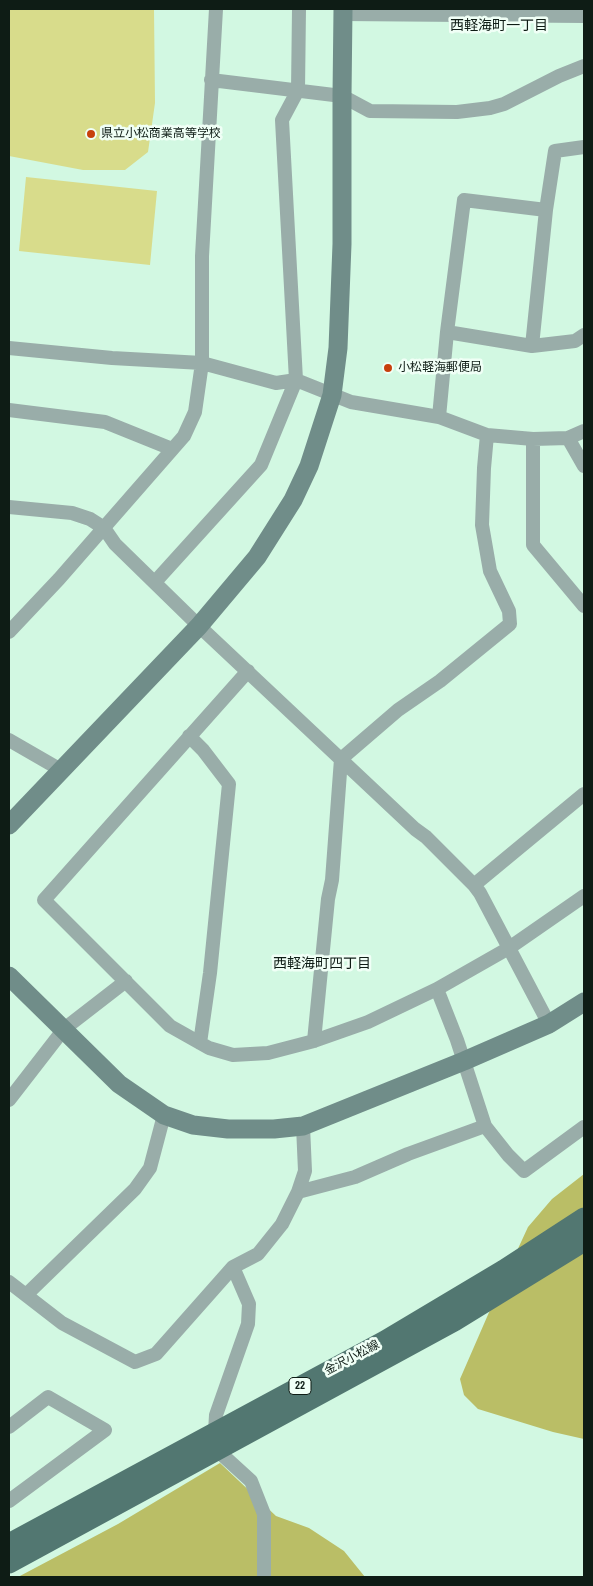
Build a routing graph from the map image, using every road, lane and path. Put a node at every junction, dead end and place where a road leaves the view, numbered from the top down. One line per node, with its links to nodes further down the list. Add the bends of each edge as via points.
1 (216, 9): 6 (street)
2 (299, 9): 7 (street)
3 (343, 11): 4 (street); 8 (street)
4 (584, 16)
5 (584, 66): 8 (street, via 490,108 457,112 370,111)
6 (212, 80): 7 (street); 15 (street, via 202,256)
7 (298, 90): 8 (street); 16 (street, via 282,120)
8 (342, 96): 17 (street, via 342,253 338,348)
9 (584, 147): 10 (street, via 555,151)
10 (546, 210): 11 (street, via 464,200); 13 (street)
11 (447, 332): 13 (street); 19 (street)
12 (584, 335): 13 (street, via 575,341)
13 (532, 346)
14 (9, 348): 15 (street)
15 (202, 363): 16 (street, via 276,383); 24 (street, via 195,412 184,436)
16 (296, 380): 17 (street); 28 (street, via 261,465)
17 (332, 395): 19 (street, via 351,402); 30 (street, via 311,459 293,500 257,557)
18 (9, 410): 24 (street, via 105,422)
19 (439, 417): 21 (street)
20 (584, 431): 22 (street)
21 (487, 435): 23 (street); 35 (street, via 482,525 490,570 509,611 510,624 440,681 398,710)
22 (568, 438): 23 (street); 25 (street)
23 (533, 439): 29 (street, via 533,545)
24 (172, 449): 27 (street)
25 (584, 466)
26 (9, 507): 27 (street, via 72,513)
27 (104, 528): 28 (street, via 115,544); 31 (street)
28 (154, 582): 30 (street)
29 (584, 606)
30 (199, 626): 32 (street); 36 (street)
31 (9, 632)
32 (248, 671): 33 (street); 35 (street)
33 (189, 736): 43 (street, via 44,900); 49 (street, via 229,784)
34 (9, 740): 36 (street)
35 (341, 759): 39 (street); 48 (street, via 332,880)
36 (60, 770): 38 (street)
37 (584, 794): 39 (street)
38 (9, 825)
39 (474, 885): 41 (street)
40 (584, 896): 41 (street)
41 (509, 948): 44 (street); 46 (street)
42 (9, 976): 47 (street)
43 (126, 981): 47 (street); 49 (street, via 170,1026)
44 (437, 989): 48 (street, via 368,1022); 50 (street)
45 (584, 1002): 46 (street)
46 (549, 1024): 50 (street)
47 (64, 1030): 51 (street); 52 (street, via 119,1084)
48 (314, 1041): 49 (street, via 268,1053 233,1055)
49 (200, 1043)
50 (464, 1061): 53 (street); 54 (street)
51 (9, 1100)
52 (164, 1115): 53 (street, via 193,1125 228,1129); 61 (street, via 150,1168 135,1189)
53 (303, 1126): 56 (street, via 305,1171)
54 (485, 1126): 55 (street, via 524,1171); 56 (street, via 355,1177)
55 (584, 1127)
56 (298, 1192): 59 (street, via 282,1224 258,1254)
57 (584, 1218): 63 (main road, 金沢小松線 / 22, via 504,1270)
58 (584, 1241): 63 (main road, 金沢小松線 / 22, via 454,1321)
59 (233, 1267): 61 (street, via 156,1354 135,1362 62,1323); 63 (street, via 249,1304 248,1324 216,1415)
60 (10, 1285): 61 (street)
61 (26, 1296)
62 (9, 1427): 64 (street, via 48,1397 105,1430)
63 (216, 1441): 65 (main road, 金沢小松線 / 22); 66 (main road, 金沢小松線 / 22); 67 (street, via 250,1481 264,1514)
64 (9, 1501)
65 (9, 1544)
66 (9, 1563)
67 (264, 1577)

